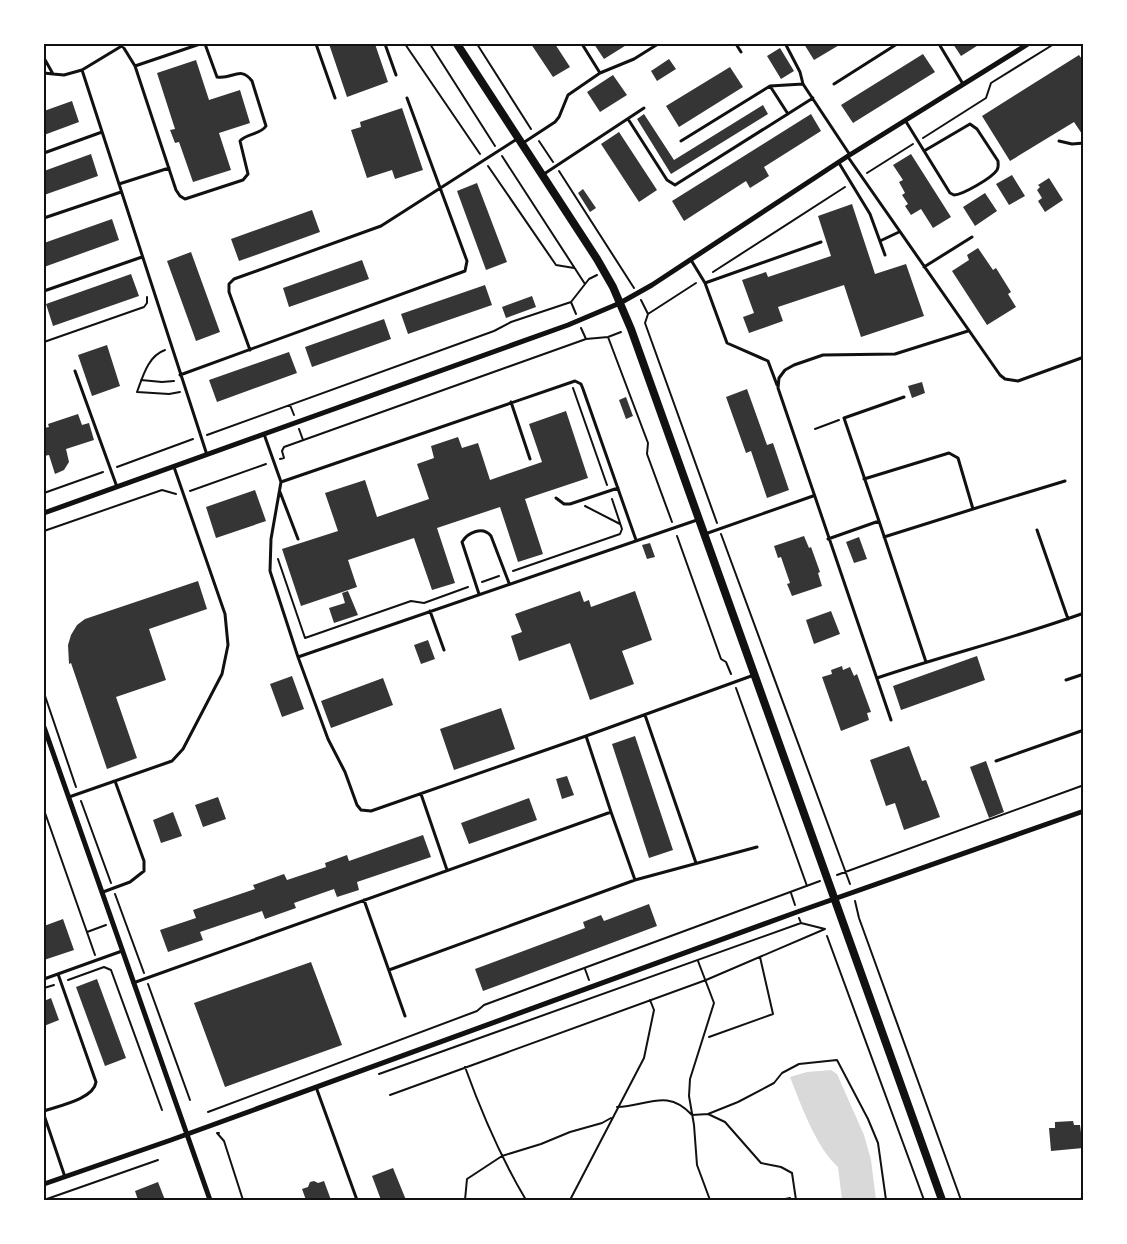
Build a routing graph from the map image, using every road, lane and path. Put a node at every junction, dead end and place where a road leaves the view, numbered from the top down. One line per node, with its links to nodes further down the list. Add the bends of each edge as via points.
1 (124, 44): 18 (lane); 19 (lane)
2 (200, 44): 18 (lane)
3 (205, 44): 47 (lane, via 217,77 239,73 252,81 266,126 240,141 248,174 243,180 185,199 176,190)
4 (316, 44): 28 (lane)
5 (385, 44): 23 (lane)
6 (430, 44): 41 (path)
7 (457, 44): 37 (main road)
8 (477, 44): 36 (path)
9 (582, 44): 22 (lane)
10 (658, 44): 22 (lane)
11 (736, 44): 16 (lane)
12 (897, 44): 25 (lane)
13 (939, 44): 26 (lane)
14 (1028, 44): 26 (street)
15 (786, 45): 24 (lane)
16 (741, 52)
17 (44, 58): 21 (lane)
18 (135, 66): 47 (lane)
19 (82, 70): 21 (lane); 35 (lane)
20 (44, 73): 21 (lane)
21 (53, 74)
22 (600, 74): 36 (lane, via 568,95 559,117)
23 (396, 75)
24 (803, 84): 27 (lane); 30 (lane)
25 (834, 84)
26 (963, 84): 34 (street)
27 (770, 86): 32 (lane); 38 (lane)
28 (335, 98)
29 (407, 98): 50 (lane)
30 (813, 98): 32 (lane); 44 (lane)
31 (644, 108): 33 (lane)
32 (788, 114): 33 (lane, via 675,184 667,180)
33 (628, 119): 46 (lane)
34 (905, 120): 42 (lane); 44 (street)
35 (102, 132): 43 (lane); 49 (lane)
36 (536, 135): 37 (lane); 46 (path)
37 (520, 141): 41 (lane); 48 (main road)
38 (681, 141)
39 (1059, 141): 40 (lane)
40 (1083, 143)
41 (498, 151): 50 (lane); 63 (path)
42 (924, 151): 42 (lane, via 954,195 994,173 998,166 977,129 970,124)
43 (44, 153)
44 (849, 156): 45 (street); 53 (lane)
45 (839, 162): 55 (lane, via 870,214); 59 (street)
46 (556, 166): 48 (lane); 61 (path)
47 (169, 168): 49 (lane)
48 (543, 175): 67 (main road)
49 (118, 184): 51 (lane)
50 (440, 188): 74 (lane, via 374,229 234,279 229,292); 74 (lane, via 467,261 465,271)
51 (121, 192): 52 (lane); 58 (lane)
52 (44, 218)
53 (900, 232): 55 (lane); 60 (lane)
54 (972, 237): 60 (lane)
55 (880, 241): 57 (lane)
56 (821, 243): 62 (lane)
57 (885, 255)
58 (142, 257): 64 (lane); 73 (lane)
59 (691, 260): 62 (lane); 67 (street)
60 (924, 267): 69 (lane)
61 (627, 276)
62 (705, 283): 80 (lane, via 727,343 764,357)
63 (585, 284)
64 (44, 291)
65 (147, 297): 72 (path, via 144,307)
66 (570, 302): 87 (path)
67 (620, 303): 86 (street, via 568,326); 106 (main road)
68 (648, 314): 110 (path, via 645,323)
69 (968, 330): 75 (lane, via 1000,375 1011,381); 80 (lane, via 895,354 823,355 785,370)
70 (608, 337): 109 (path, via 648,443 647,454)
71 (586, 339): 90 (path, via 284,447 284,458)
72 (44, 342)
73 (171, 347): 77 (lane); 78 (path, via 150,360)
74 (250, 350): 77 (lane)
75 (1083, 357)
76 (75, 371): 92 (lane)
77 (180, 375): 79 (lane)
78 (141, 380): 79 (path); 81 (path, via 137,392)
79 (182, 380): 81 (lane)
80 (778, 388): 101 (lane)
81 (186, 391): 87 (lane)
82 (904, 397): 84 (lane)
83 (511, 402): 89 (lane); 95 (lane); 97 (lane, via 570,381 581,384)
84 (844, 418): 85 (path); 93 (lane)
85 (815, 429)
86 (264, 434): 88 (street); 90 (lane)
87 (201, 437): 88 (lane); 92 (path)
88 (207, 455): 91 (street)
89 (530, 459)
90 (274, 462): 95 (lane); 100 (path)
91 (174, 466): 96 (street); 100 (lane)
92 (111, 469): 96 (lane); 99 (path)
93 (864, 479): 104 (lane, via 949,453 958,458); 107 (lane)
94 (1065, 481): 104 (lane)
95 (282, 482): 98 (lane)
96 (117, 487): 105 (street)
97 (618, 488): 102 (lane, via 570,504); 117 (lane)
98 (280, 491): 115 (lane); 124 (lane, via 270,571)
99 (44, 493)
100 (183, 493): 112 (path, via 162,490); 138 (lane, via 225,614 226,658 222,674 177,756)
101 (813, 496): 110 (lane); 116 (lane)
102 (556, 498)
103 (582, 505): 108 (path)
104 (973, 509): 114 (lane)
105 (44, 513)
106 (699, 520): 109 (lane); 113 (main road)
107 (879, 521): 114 (lane); 116 (lane)
108 (621, 525)
109 (674, 528): 117 (lane); 130 (path, via 721,659)
110 (720, 529): 113 (lane); 139 (path, via 846,872)
111 (1036, 530): 122 (lane)
112 (44, 531)
113 (704, 534): 127 (main road)
114 (884, 537): 125 (lane)
115 (298, 539)
116 (828, 539): 128 (lane)
117 (636, 540): 118 (lane)
118 (509, 583): 119 (lane); 119 (lane, via 491,536 480,531 462,542)
119 (478, 594): 120 (lane)
120 (430, 611): 123 (lane); 124 (lane)
121 (1083, 613): 122 (lane)
122 (1068, 619): 125 (lane)
123 (444, 650)
124 (298, 657): 141 (lane, via 328,739 361,810 371,812)
125 (926, 662): 128 (lane)
126 (1083, 674): 129 (lane)
127 (754, 675): 130 (lane); 153 (main road)
128 (877, 678): 133 (lane)
129 (1065, 680)
130 (734, 682): 132 (lane); 181 (path, via 807,886)
131 (44, 693): 140 (path)
132 (645, 715): 136 (lane); 147 (lane)
133 (891, 720)
134 (44, 727): 142 (street)
135 (1083, 730): 137 (lane)
136 (586, 736): 141 (lane); 145 (lane)
137 (996, 761)
138 (115, 781): 140 (lane); 150 (lane, via 145,866 142,875)
139 (1083, 785)
140 (79, 794): 142 (lane); 150 (path)
141 (421, 794): 148 (lane)
142 (68, 798): 151 (street)
143 (44, 810): 160 (path)
144 (1083, 810): 153 (street)
145 (611, 812): 148 (lane); 149 (lane)
146 (757, 848): 147 (lane)
147 (696, 863): 149 (lane)
148 (447, 870): 152 (lane)
149 (635, 880): 163 (lane)
150 (113, 889): 151 (lane); 165 (path)
151 (102, 893): 158 (street)
152 (364, 900): 163 (lane); 165 (lane)
153 (834, 900): 176 (street); 206 (main road)
154 (859, 918): 207 (path)
155 (801, 924): 161 (path)
156 (825, 929): 159 (path)
157 (827, 936): 205 (path)
158 (122, 951): 160 (lane); 169 (street)
159 (760, 957): 167 (path); 173 (path, via 773,1014)
160 (96, 960): 162 (path); 164 (lane)
161 (698, 960): 167 (path); 175 (path)
162 (100, 969): 168 (path); 180 (path, via 111,970)
163 (389, 970): 172 (lane)
164 (58, 974): 166 (lane); 168 (lane)
165 (146, 978): 169 (lane); 178 (path)
166 (44, 979)
167 (706, 980): 171 (path); 184 (path, via 714,1003 690,1079)
168 (61, 982): 170 (path); 182 (lane, via 96,1082 88,1095)
169 (133, 983): 187 (street)
170 (44, 988)
171 (650, 1000): 174 (path); 179 (path, via 654,1010 644,1058)
172 (405, 1016)
173 (709, 1037)
174 (465, 1067): 177 (path); 188 (path)
175 (374, 1076)
176 (316, 1087): 187 (street); 197 (lane)
177 (390, 1095)
178 (190, 1100)
179 (617, 1107): 184 (path, via 664,1099 683,1105); 185 (path)
180 (162, 1110)
181 (208, 1112)
182 (44, 1113): 190 (lane)
183 (708, 1114): 184 (path); 203 (path, via 725,1122 761,1163 792,1173); 204 (path, via 774,1083 782,1073 799,1064 837,1060 878,1143)
184 (692, 1115): 201 (path, via 697,1165)
185 (612, 1117): 188 (path); 200 (path)
186 (227, 1130): 196 (path, via 217,1133 224,1141)
187 (187, 1134): 190 (street); 195 (street)
188 (502, 1156): 198 (path, via 467,1179); 199 (path)
189 (158, 1160): 194 (path)
190 (65, 1177): 191 (street)
191 (44, 1184)
192 (790, 1198): 202 (path)
193 (1083, 1198): 208 (path)
194 (44, 1200)
195 (210, 1200)
196 (243, 1200)
197 (357, 1200)
198 (465, 1200)
199 (526, 1200)
200 (570, 1200)
201 (710, 1200)
202 (781, 1200)
203 (796, 1200)
204 (886, 1200)
205 (924, 1200)
206 (942, 1200)
207 (961, 1200)
208 (1076, 1200)

